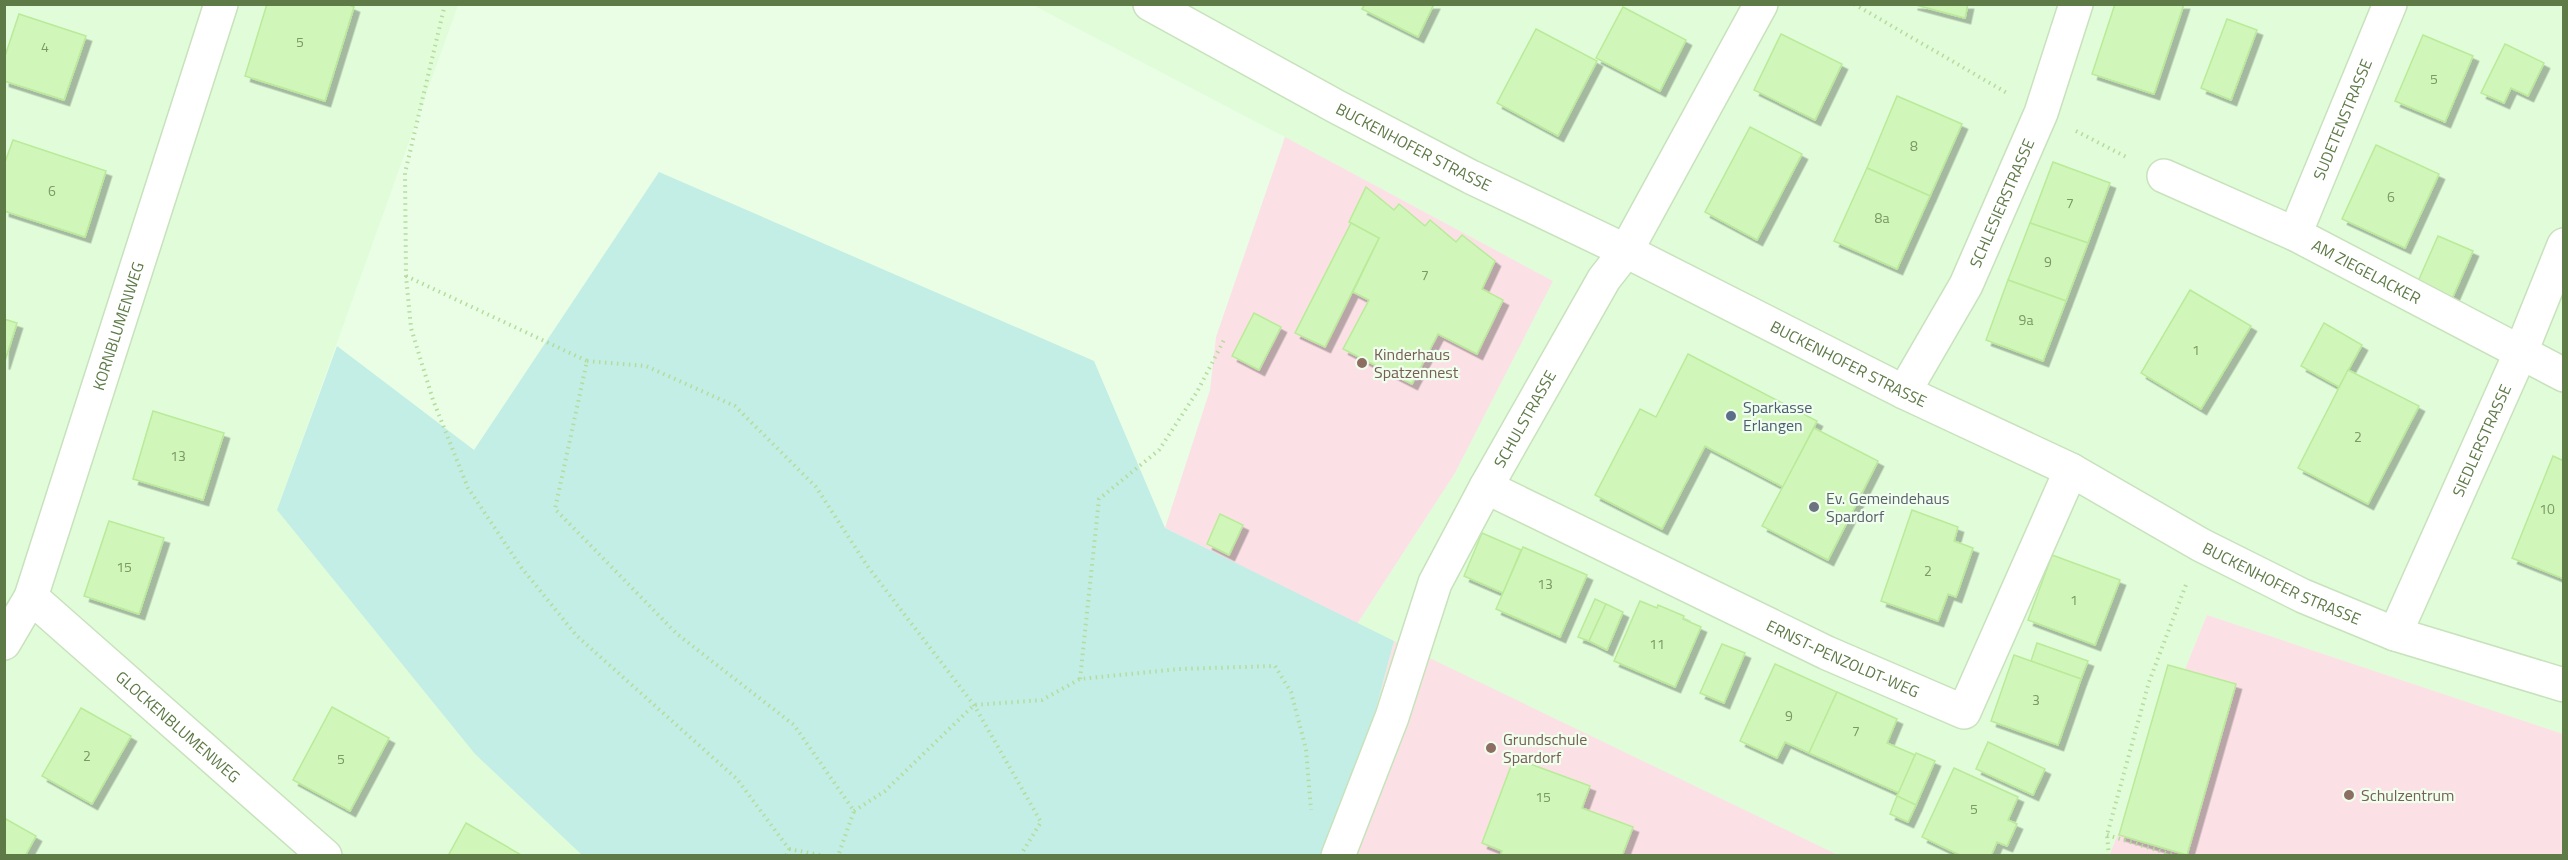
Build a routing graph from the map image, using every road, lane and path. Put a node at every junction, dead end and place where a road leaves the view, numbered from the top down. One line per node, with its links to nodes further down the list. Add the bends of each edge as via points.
1 (221, 4): 20 (street, KORNBLUMENWEG)
2 (445, 4): 11 (path, via 405,173)
3 (1761, 4): 10 (street, SCHULSTRASSE)
4 (2076, 4): 16 (street, SCHLESIERSTRASSE, via 2041,112 1966,285)
5 (2390, 4): 8 (street, SUDETENSTRASSE)
6 (1151, 5): 10 (street, BUCKENHOFER STRASSE, via 1471,177)
7 (2164, 176): 8 (street, AM ZIEGELACKER)
8 (2295, 234): 13 (street, AM ZIEGELACKER)
9 (2564, 245): 13 (street, SIEDLERSTRASSE)
10 (1626, 251): 16 (street, BUCKENHOFER STRASSE); 18 (street, SCHULSTRASSE, via 1604,279)
11 (406, 276): 14 (path); 29 (path, via 411,328 433,400 468,488 507,547 576,635 737,779)
12 (1225, 338): 23 (path, via 1197,392 1159,450 1099,499)
13 (2520, 354): 15 (street, AM ZIEGELACKER); 21 (street, SIEDLERSTRASSE)
14 (587, 361): 25 (path, via 646,366 735,406 816,487 868,567); 26 (path, via 555,509 677,634 794,725)
15 (2564, 375)
16 (1904, 392): 17 (street, BUCKENHOFER STRASSE)
17 (2071, 470): 18 (street, ERNST-PENZOLDT-WEG, via 1964,712 1827,654); 19 (street, BUCKENHOFER STRASSE)
18 (1486, 487): 28 (street, SCHULSTRASSE, via 1436,583 1392,717)
19 (2201, 545): 21 (street, BUCKENHOFER STRASSE, via 2303,596); 27 (path, via 2149,682)
20 (31, 597): 22 (street, KORNBLUMENWEG); 30 (street, GLOCKENBLUMENWEG)
21 (2395, 634): 24 (street, BUCKENHOFER STRASSE)
22 (4, 643)
23 (1080, 679): 25 (path, via 1041,700); 28 (path, via 1179,669 1275,666 1291,692 1306,748 1312,821)
24 (2564, 685)
25 (974, 705): 26 (path, via 885,791); 34 (path, via 1041,822)
26 (854, 811): 33 (path)
27 (2107, 835): 35 (path); 36 (path)
28 (1342, 847)
29 (789, 849): 31 (path); 32 (path)
30 (325, 855)
31 (786, 855)
32 (825, 855)
33 (838, 855)
34 (1020, 855)
35 (2109, 855)
36 (2176, 855)

